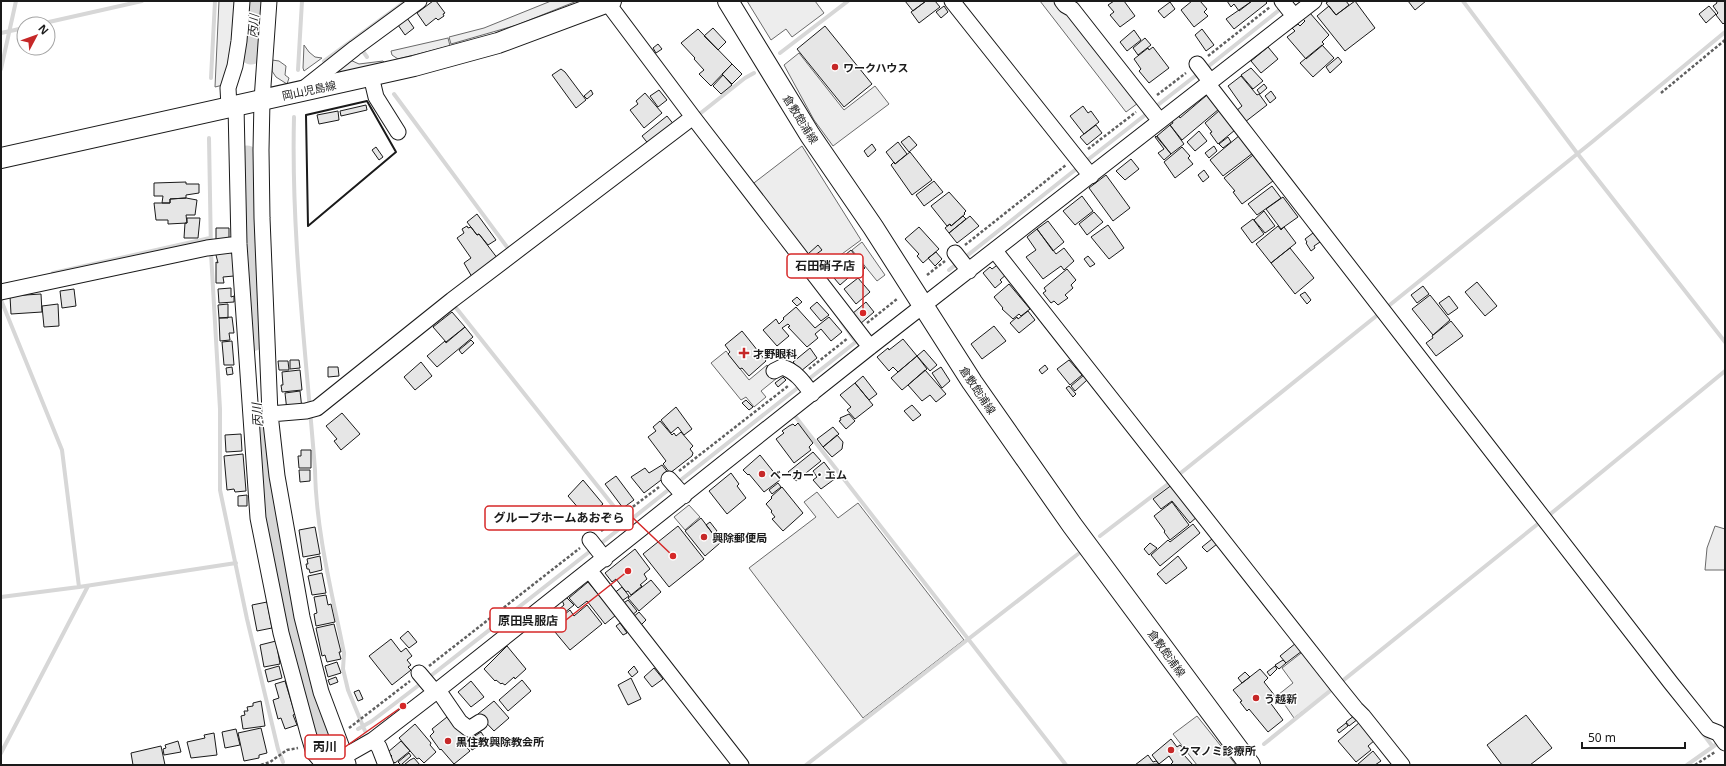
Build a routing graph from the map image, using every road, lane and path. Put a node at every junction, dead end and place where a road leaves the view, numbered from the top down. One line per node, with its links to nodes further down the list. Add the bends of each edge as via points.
1 (242, 1): 16 (street, via 239,42 228,88)
2 (269, 1): 15 (street)
3 (419, 1): 13 (street)
4 (728, 1): 28 (main road, 倉敷飽浦線, via 806,128)
5 (952, 1): 21 (street)
6 (1062, 1): 17 (street, via 1072,9)
7 (1314, 1): 9 (street)
8 (608, 2): 12 (main road, 岡山児島線, via 498,43); 18 (street)
9 (1284, 7): 11 (street); 11 (path)
10 (1725, 40): 14 (path)
11 (1204, 74): 17 (street); 17 (path); 40 (street, via 1671,683 1708,729 1718,733)
12 (371, 76): 13 (main road, 岡山児島線); 19 (street, via 376,97)
13 (300, 92): 15 (main road, 岡山児島線)
14 (1661, 93)
15 (262, 100): 16 (main road, 岡山児島線); 32 (street, via 262,218)
16 (233, 106): 20 (main road, 岡山児島線); 22 (street)
17 (1152, 111): 21 (street); 21 (path)
18 (693, 117): 29 (street); 32 (street, via 452,300 317,408)
19 (398, 132)
20 (1, 158)
21 (1083, 163): 23 (street); 24 (path)
22 (239, 244): 26 (street, via 211,247); 44 (street, via 258,518 282,633 312,749)
23 (995, 251): 24 (street); 49 (street)
24 (961, 261): 25 (path); 28 (street)
25 (927, 275)
26 (1, 292)
27 (897, 299): 29 (path)
28 (923, 306): 29 (street); 48 (main road, 倉敷飽浦線, via 972,382 1072,525)
29 (860, 338): 31 (street); 31 (path)
30 (774, 371): 31 (street, via 782,367 787,368)
31 (805, 385): 33 (street); 33 (path, via 747,419)
32 (270, 414): 42 (street, via 277,476 302,617 321,692)
33 (676, 487): 34 (street); 34 (path, via 620,517)
34 (597, 548): 35 (street); 36 (path)
35 (590, 571): 36 (street); 47 (street)
36 (428, 683): 37 (street, via 460,722 469,729); 38 (path, via 364,715); 39 (street)
37 (480, 722)
38 (348, 728)
39 (373, 740): 42 (street); 46 (street, via 379,747)
40 (1723, 743): 50 (path)
41 (282, 752): 43 (path)
42 (347, 760): 45 (street)
43 (261, 765)
44 (324, 765)
45 (329, 765)
46 (386, 765)
47 (741, 765)
48 (1250, 765)
49 (1402, 765)
50 (1695, 765)

